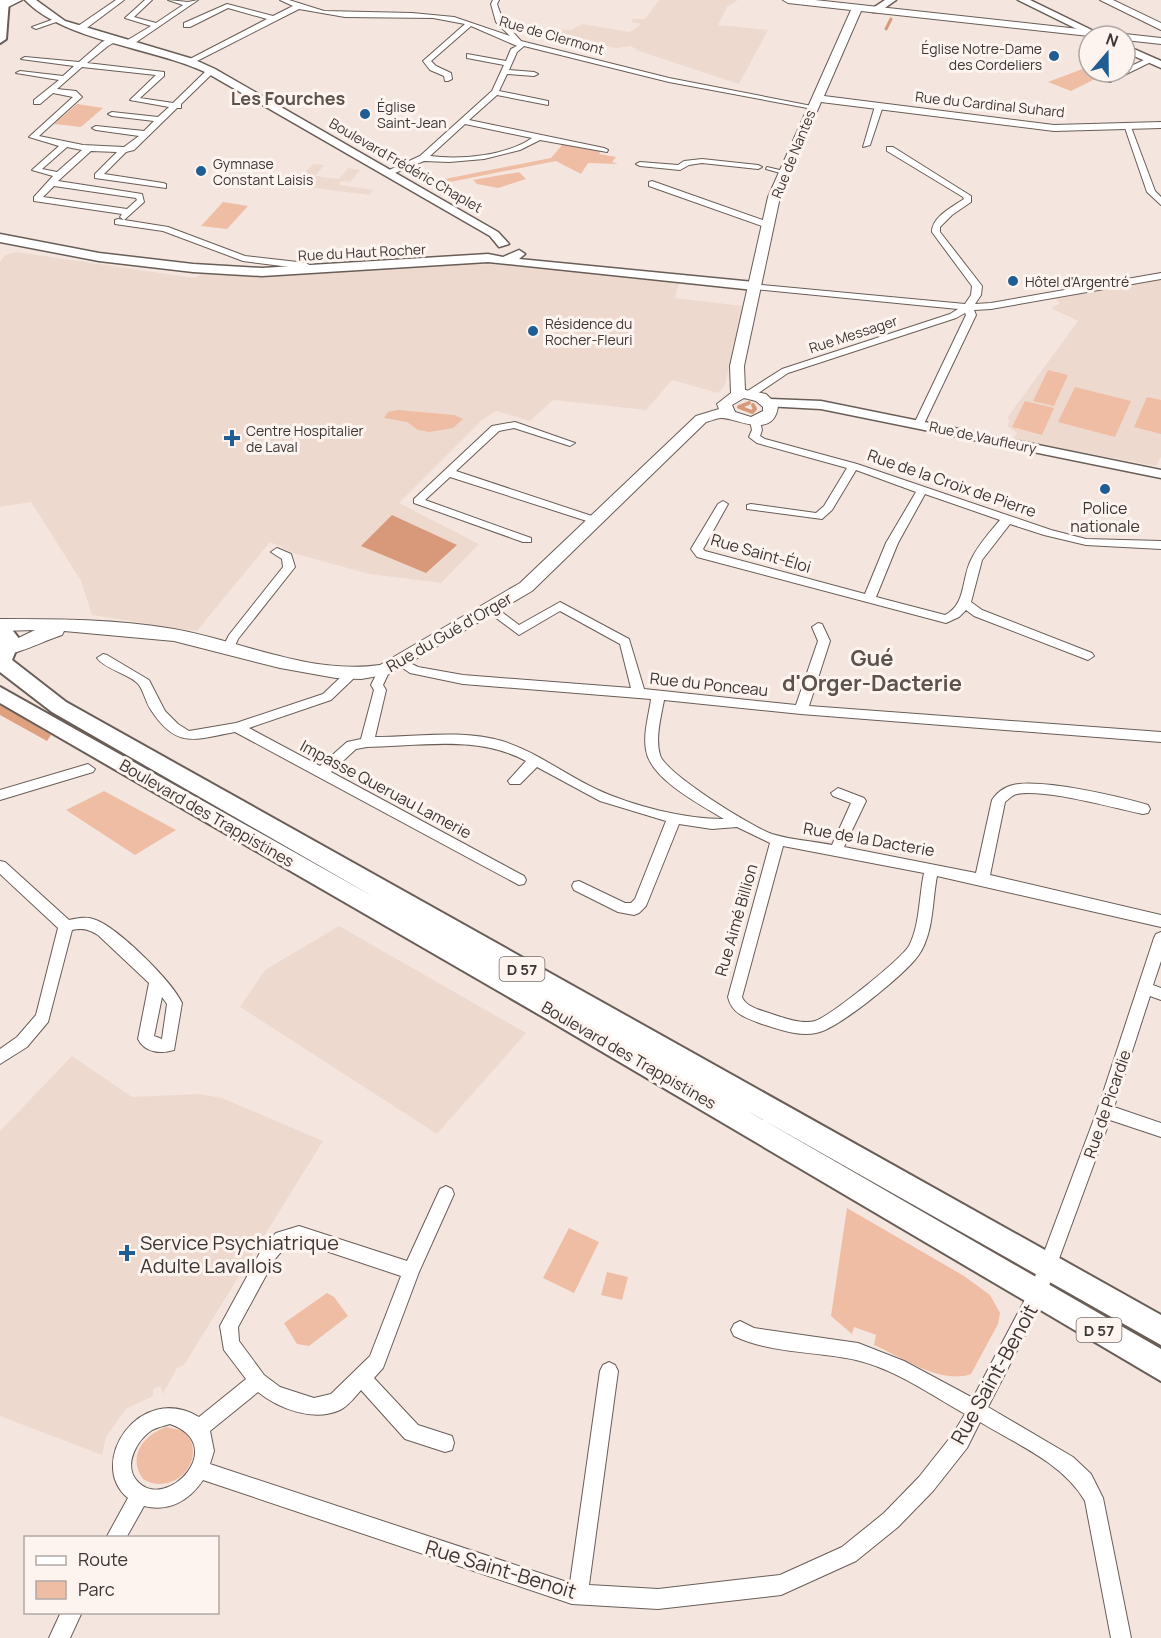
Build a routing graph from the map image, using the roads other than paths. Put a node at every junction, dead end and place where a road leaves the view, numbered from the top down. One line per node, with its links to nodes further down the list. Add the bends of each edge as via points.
1 (17, 0): 13 (street)
2 (30, 0): 19 (street, Boulevard Frédéric Chaplet)
3 (121, 0): 26 (street)
4 (149, 0): 21 (street, via 129,18)
5 (171, 0): 12 (street)
6 (284, 0): 15 (street, Rue de Clermont)
7 (496, 0): 32 (street, via 500,22)
8 (788, 0): 14 (main road)
9 (891, 0): 17 (street)
10 (1023, 0): 23 (street)
11 (1105, 0): 25 (main road)
12 (192, 2): 21 (street)
13 (3, 3): 29 (main road)
14 (841, 6): 16 (main road); 17 (main road)
15 (297, 7): 18 (street); 20 (street, Rue de Clermont, via 440,17)
16 (856, 10): 17 (main road); 52 (main road, Rue de Nantes)
17 (876, 10): 27 (main road)
18 (274, 19): 22 (street, via 227,6); 38 (street)
19 (57, 20): 24 (street); 26 (street, Boulevard Frédéric Chaplet)
20 (470, 24): 32 (street, Rue de Clermont); 48 (street, via 427,62 448,75)
21 (158, 25): 33 (street)
22 (187, 25)
23 (1077, 26)
24 (36, 27)
25 (1161, 27)
26 (81, 28): 30 (street, Boulevard Frédéric Chaplet)
27 (1077, 33)
28 (1137, 38): 31 (main road)
29 (0, 39)
30 (116, 39): 33 (street, Boulevard Frédéric Chaplet); 40 (street)
31 (1161, 41)
32 (518, 42): 39 (street, via 521,46); 52 (street, Rue de Clermont, via 711,89)
33 (129, 43): 38 (street, Boulevard Frédéric Chaplet)
34 (1137, 54): 37 (street)
35 (470, 56): 39 (street)
36 (25, 59): 40 (street)
37 (1151, 60): 41 (street); 42 (street)
38 (190, 61): 46 (street, Boulevard Frédéric Chaplet)
39 (508, 63): 43 (street)
40 (80, 64): 47 (street); 54 (street, via 158,73 134,100)
41 (1161, 65)
42 (1137, 66)
43 (504, 72): 45 (street); 50 (street)
44 (20, 73): 47 (street)
45 (534, 74)
46 (212, 76): 54 (street); 75 (street, Boulevard Frédéric Chaplet)
47 (65, 78): 49 (street)
48 (448, 79)
49 (50, 90): 51 (street); 64 (street, via 78,97 33,137)
50 (495, 92): 53 (street); 58 (street)
51 (37, 102)
52 (815, 102): 55 (main road, Rue du Cardinal Suhard); 74 (main road, Rue de Nantes)
53 (545, 103)
54 (178, 106): 57 (street)
55 (879, 106): 60 (main road, Rue du Cardinal Suhard, via 1054,128); 65 (street)
56 (112, 114): 57 (street)
57 (162, 120): 62 (street)
58 (463, 121): 63 (street); 70 (street)
59 (1161, 125): 60 (main road, Rue du Cardinal Suhard)
60 (1127, 127): 80 (street, via 1151,192)
61 (96, 128): 62 (street)
62 (145, 134): 68 (street)
63 (539, 137): 69 (street); 70 (street, via 523,147 454,160)
64 (66, 144): 66 (street); 68 (street); 76 (street, via 36,170)
65 (866, 145)
66 (89, 148): 68 (street); 76 (street)
67 (890, 149): 91 (street, via 967,196 968,200 940,221 936,232 977,286 976,296)
68 (126, 150): 79 (street, via 98,176)
69 (604, 150)
70 (423, 158): 75 (street)
71 (640, 164): 72 (street, via 680,168 702,161)
72 (758, 167)
73 (770, 169): 74 (street)
74 (784, 172): 82 (main road, Rue de Nantes)
75 (390, 173): 83 (street, Boulevard Frédéric Chaplet, via 494,234)
76 (59, 175): 77 (street)
77 (52, 183): 81 (street, via 139,196 141,200); 81 (street, via 37,199)
78 (652, 184): 82 (street)
79 (163, 186)
80 (1161, 202)
81 (129, 212): 87 (street, via 118,222 165,229)
82 (768, 225): 90 (main road, Rue de Nantes)
83 (503, 244): 85 (street, via 493,245); 86 (street, Boulevard Frédéric Chaplet, via 515,247)
84 (1, 245): 87 (street, Rue du Haut Rocher, via 143,263)
85 (486, 255): 86 (street); 88 (street, Rue du Haut Rocher); 88 (street, Rue du Haut Rocher)
86 (513, 257): 90 (street)
87 (240, 264): 88 (street, Rue du Haut Rocher)
88 (263, 267)
89 (1161, 276): 91 (street)
90 (754, 286): 91 (street); 92 (main road, Rue de Nantes, via 737,366)
91 (968, 307): 92 (street, Rue Messager, via 953,316 785,371); 96 (street, via 971,315)
92 (744, 395): 93 (main road, via 761,397); 94 (main road, via 724,404)
93 (771, 406): 95 (main road, via 767,416); 96 (street, Rue de Vaufleury, via 805,403)
94 (726, 412): 95 (main road, via 734,418); 105 (main road, Rue du Gué d'Orger, via 701,419)
95 (755, 421): 98 (street, Rue de la Croix de Pierre, via 756,438)
96 (919, 424): 100 (street, Rue de Vaufleury)
97 (570, 443): 99 (street, via 515,425 496,428)
98 (853, 466): 101 (street, Rue de la Croix de Pierre); 103 (street, via 828,508 818,517)
99 (447, 472): 105 (street); 106 (street, via 418,501)
100 (1161, 474)
101 (920, 488): 104 (street, Rue de la Croix de Pierre); 109 (street)
102 (723, 504): 109 (street, Rue Saint-Éloi, via 697,549 701,554)
103 (751, 507)
104 (1007, 520): 107 (street, Rue de la Croix de Pierre, via 1086,542); 110 (street, via 975,561)
105 (597, 522): 111 (main road, Rue du Gué d'Orger, via 526,587)
106 (527, 540)
107 (1161, 544)
108 (277, 552): 115 (street, via 287,557 289,567)
109 (869, 598): 110 (street, Rue Saint-Éloi, via 946,620)
110 (966, 604): 116 (street, via 978,613)
111 (490, 609): 119 (main road, Rue du Gué d'Orger); 121 (street, via 519,631 560,606 625,642)
112 (0, 626): 113 (main road, Rue du Gué d'Orger); 117 (main road, via 10,640)
113 (72, 627): 115 (main road, Rue du Gué d'Orger, via 144,630); 117 (main road, Rue du Gué d'Orger, via 36,636)
114 (818, 627): 124 (street, via 824,641)
115 (229, 647): 120 (main road, Rue du Gué d'Orger)
116 (1088, 656)
117 (3, 658): 155 (main road, Boulevard des Trappistines / D 57, via 27,685 59,707)
118 (103, 658): 125 (street, via 145,683 147,696 182,734 201,735)
119 (392, 666): 120 (main road, Rue du Gué d'Orger); 121 (street, Rue du Ponceau, via 422,674); 127 (street, via 377,685 380,690)
120 (349, 676): 125 (street, via 327,697)
121 (639, 693): 123 (street, Rue du Ponceau)
122 (0, 694): 155 (main road, Boulevard des Trappistines / D 57, via 554,1011)
123 (658, 696): 124 (street, Rue du Ponceau); 136 (street, Rue de la Dacterie, via 652,747 656,761)
124 (801, 710): 126 (street, Rue du Ponceau)
125 (237, 727): 130 (street, Impasse Queruau Lamerie)
126 (1161, 737)
127 (367, 742): 128 (street, via 475,741 496,744); 130 (street, via 352,745)
128 (535, 760): 131 (street); 135 (street, via 606,798)
129 (88, 769): 133 (street)
130 (321, 773): 142 (street, Impasse Queruau Lamerie)
131 (515, 781)
132 (838, 793): 138 (street, via 859,801)
133 (0, 795)
134 (1143, 809): 141 (street, via 1047,792 1019,789 1006,793 999,800)
135 (675, 817): 136 (street, via 728,826); 143 (street, via 641,902 634,909 622,908)
136 (738, 822): 137 (street, Rue de la Dacterie)
137 (777, 841): 138 (street, Rue de la Dacterie); 140 (street, Rue Aimé Billion, via 735,997 738,1005 752,1014 809,1028 819,1026 904,963 914,950)
138 (835, 852): 140 (street, Rue de la Dacterie)
139 (0, 866): 145 (street)
140 (932, 869): 141 (street, Rue de la Dacterie)
141 (982, 879): 144 (street, Rue de la Dacterie)
142 (519, 880)
143 (579, 886)
144 (1161, 921)
145 (66, 926): 147 (street, via 93,924); 150 (street, via 43,1018 22,1042)
146 (1161, 938): 148 (street, Rue de Picardie)
147 (157, 982): 147 (street, via 146,1038 156,1046 169,1045 176,1003)
148 (1145, 988): 149 (street); 151 (street, Rue de Picardie)
149 (1161, 994)
150 (0, 1057)
151 (1105, 1111): 152 (street); 155 (street, Rue de Picardie)
152 (1161, 1130)
153 (446, 1194): 154 (street)
154 (411, 1271): 160 (street, via 377,1362); 161 (street, via 299,1234 282,1239 269,1253 229,1326 230,1344)
155 (1043, 1281): 157 (main road, Boulevard des Trappistines / D 57); 158 (main road, Boulevard des Trappistines / D 57); 162 (street, Rue Saint-Benoit)
156 (740, 1330): 162 (street, via 753,1336 858,1352 898,1367)
157 (1161, 1331)
158 (1161, 1366)
159 (609, 1371): 168 (street)
160 (362, 1378): 161 (street, via 336,1402 314,1407 275,1394); 164 (street, via 412,1432)
161 (258, 1381): 163 (street)
162 (978, 1411): 168 (street, Rue Saint-Benoit, via 926,1484 891,1520 849,1554 782,1585 658,1599); 171 (street, via 1066,1464 1084,1481 1094,1498)
163 (198, 1429): 165 (street, via 205,1448); 166 (street, via 191,1421 170,1415 138,1430 122,1462 127,1483)
164 (445, 1443)
165 (200, 1470): 166 (street, via 176,1494 157,1499); 168 (street, Rue Saint-Benoit)
166 (140, 1495): 167 (street)
167 (116, 1536)
168 (578, 1595)
169 (71, 1614): 170 (street)
170 (59, 1638)
171 (1121, 1638)

